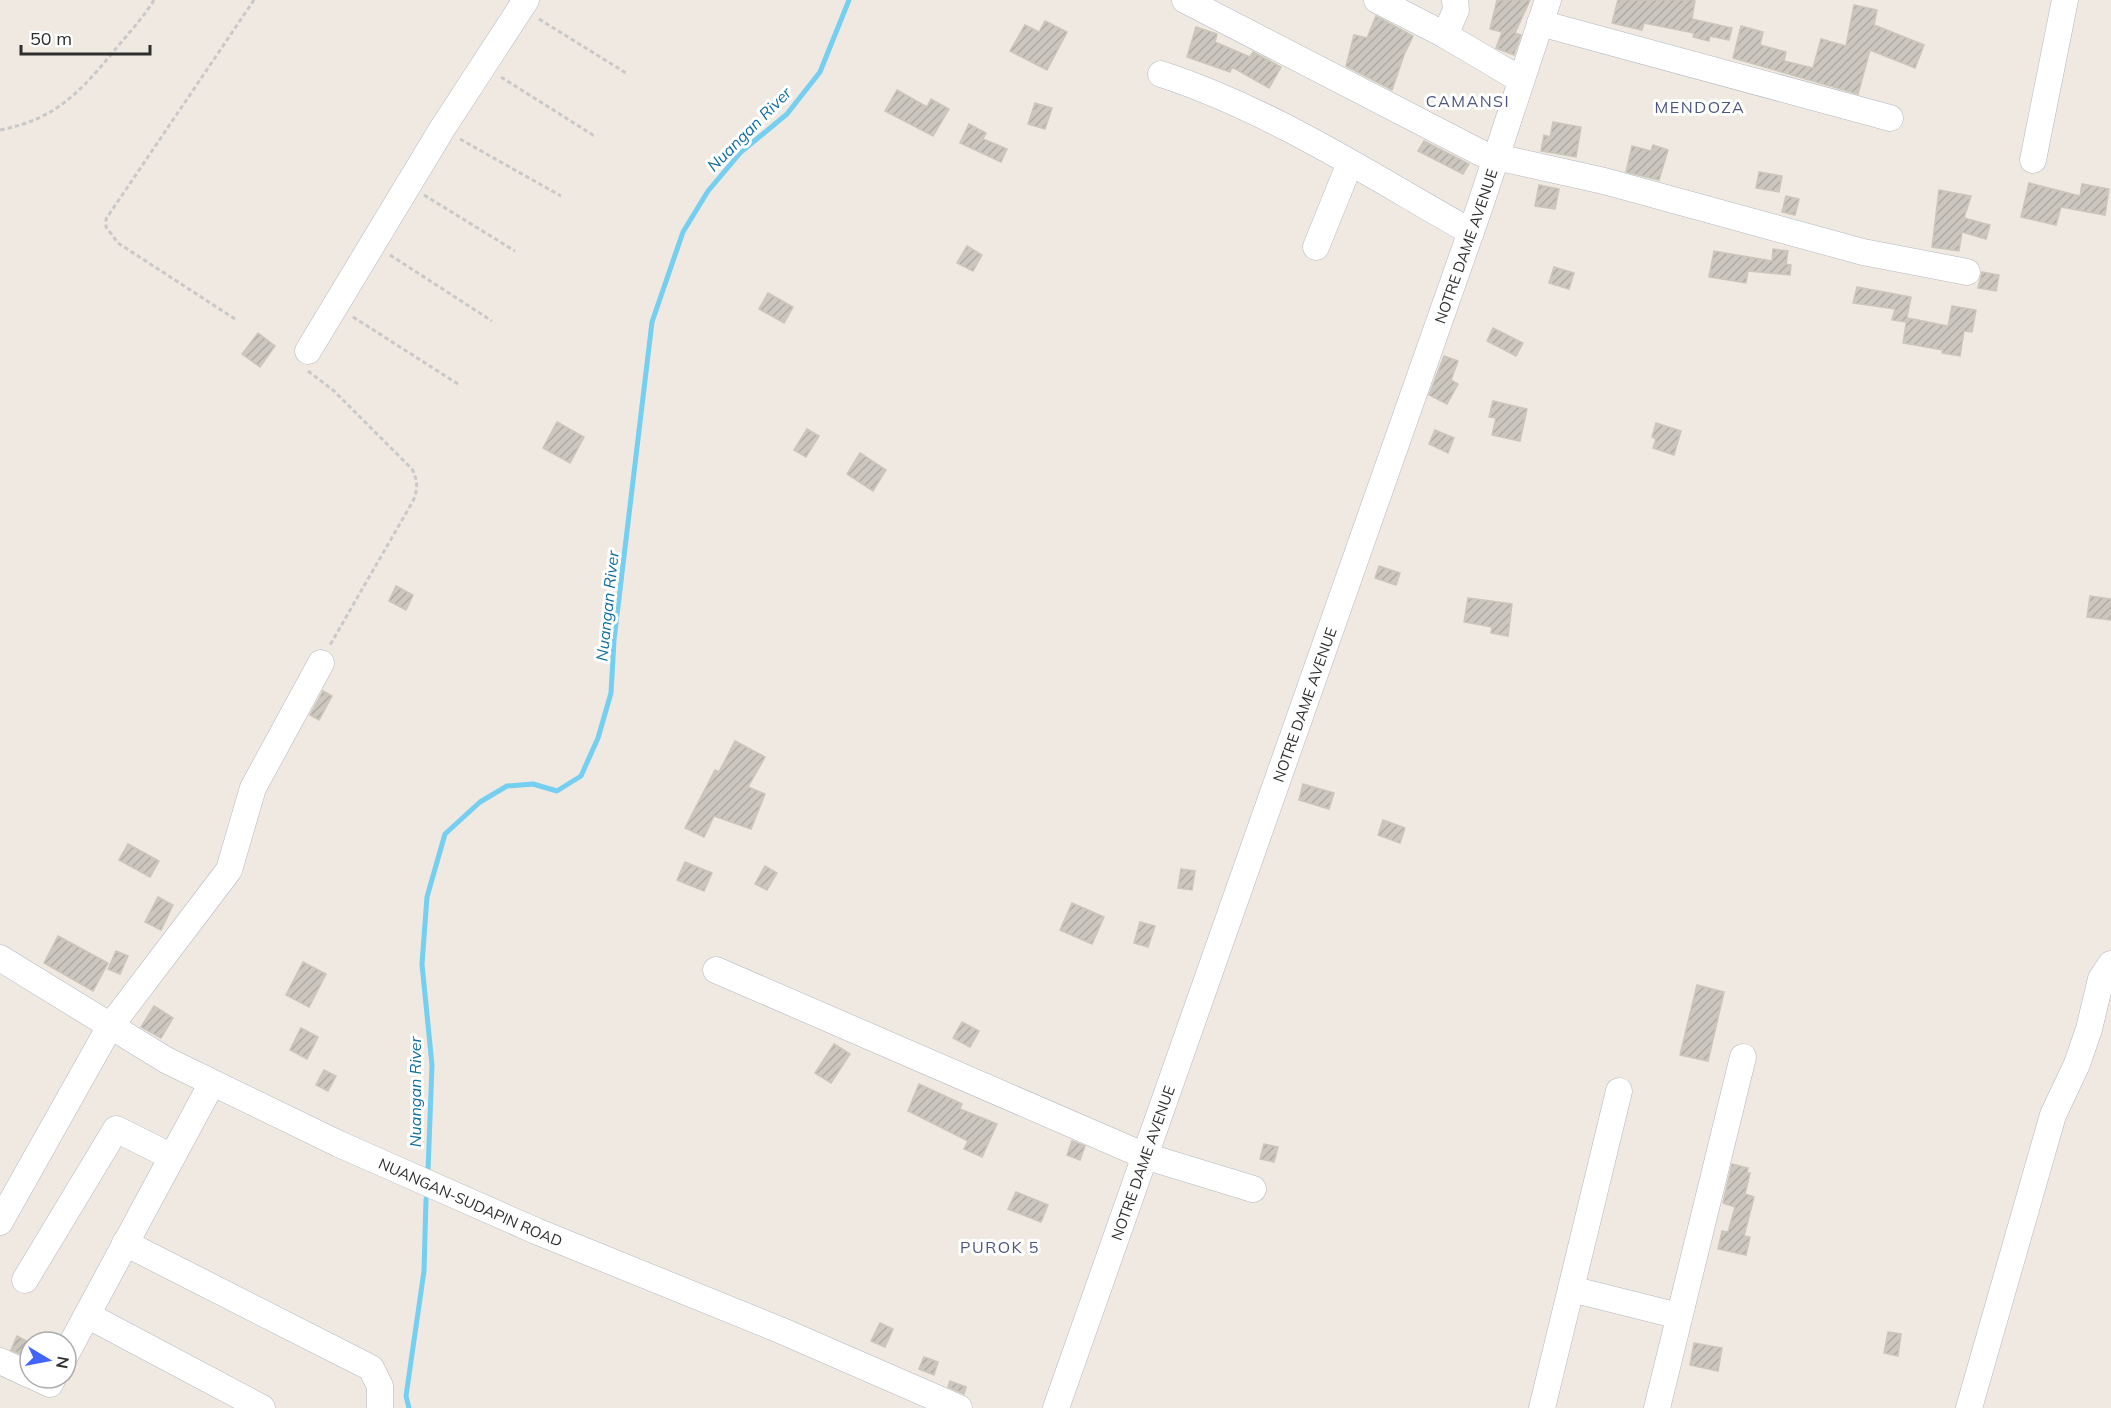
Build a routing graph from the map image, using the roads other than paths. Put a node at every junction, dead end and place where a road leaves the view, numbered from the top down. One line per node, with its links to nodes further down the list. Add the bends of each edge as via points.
1 (1185, 0): 11 (street, via 1476,152)
2 (1377, 0): 7 (street)
3 (1455, 0): 7 (street, via 1456,10)
4 (2065, 0): 12 (street)
5 (524, 4): 17 (street, via 442,129)
6 (1544, 12): 9 (street, NOTRE DAME AVENUE); 10 (street)
7 (1445, 35): 9 (street)
8 (1161, 74): 13 (street, via 1207,89 1254,111)
9 (1521, 80): 11 (street, NOTRE DAME AVENUE)
10 (1890, 117)
11 (1496, 157): 14 (street, NOTRE DAME AVENUE); 16 (street, via 1604,181 1863,252)
12 (2033, 160)
13 (1350, 163): 14 (street); 15 (street)
14 (1471, 232): 26 (street, NOTRE DAME AVENUE)
15 (1316, 247)
16 (1967, 272)
17 (308, 351)
18 (321, 663): 22 (street, via 253,788 229,870)
19 (0, 958): 22 (street, NUANGAN-SUDAPIN ROAD)
20 (2111, 964): 44 (street, via 2101,979 2077,1064 2053,1115)
21 (717, 970): 26 (street)
22 (109, 1028): 24 (street, NUANGAN-SUDAPIN ROAD); 29 (street)
23 (1743, 1057): 34 (street)
24 (212, 1083): 27 (street); 40 (street, NUANGAN-SUDAPIN ROAD, via 451,1194)
25 (1618, 1091): 32 (street)
26 (1145, 1156): 28 (street); 41 (street, NOTRE DAME AVENUE)
27 (172, 1157): 30 (street); 31 (street, via 116,1129)
28 (1253, 1189)
29 (0, 1222)
30 (125, 1244): 33 (street); 39 (street, via 371,1368 380,1386)
31 (25, 1280)
32 (1571, 1289): 34 (street); 42 (street)
33 (87, 1315): 35 (street); 38 (street)
34 (1679, 1316): 43 (street)
35 (78, 1332)
36 (0, 1361): 37 (street)
37 (18, 1369)
38 (262, 1408)
39 (380, 1408)
40 (959, 1408)
41 (1056, 1408)
42 (1542, 1408)
43 (1657, 1408)
44 (1969, 1408)

